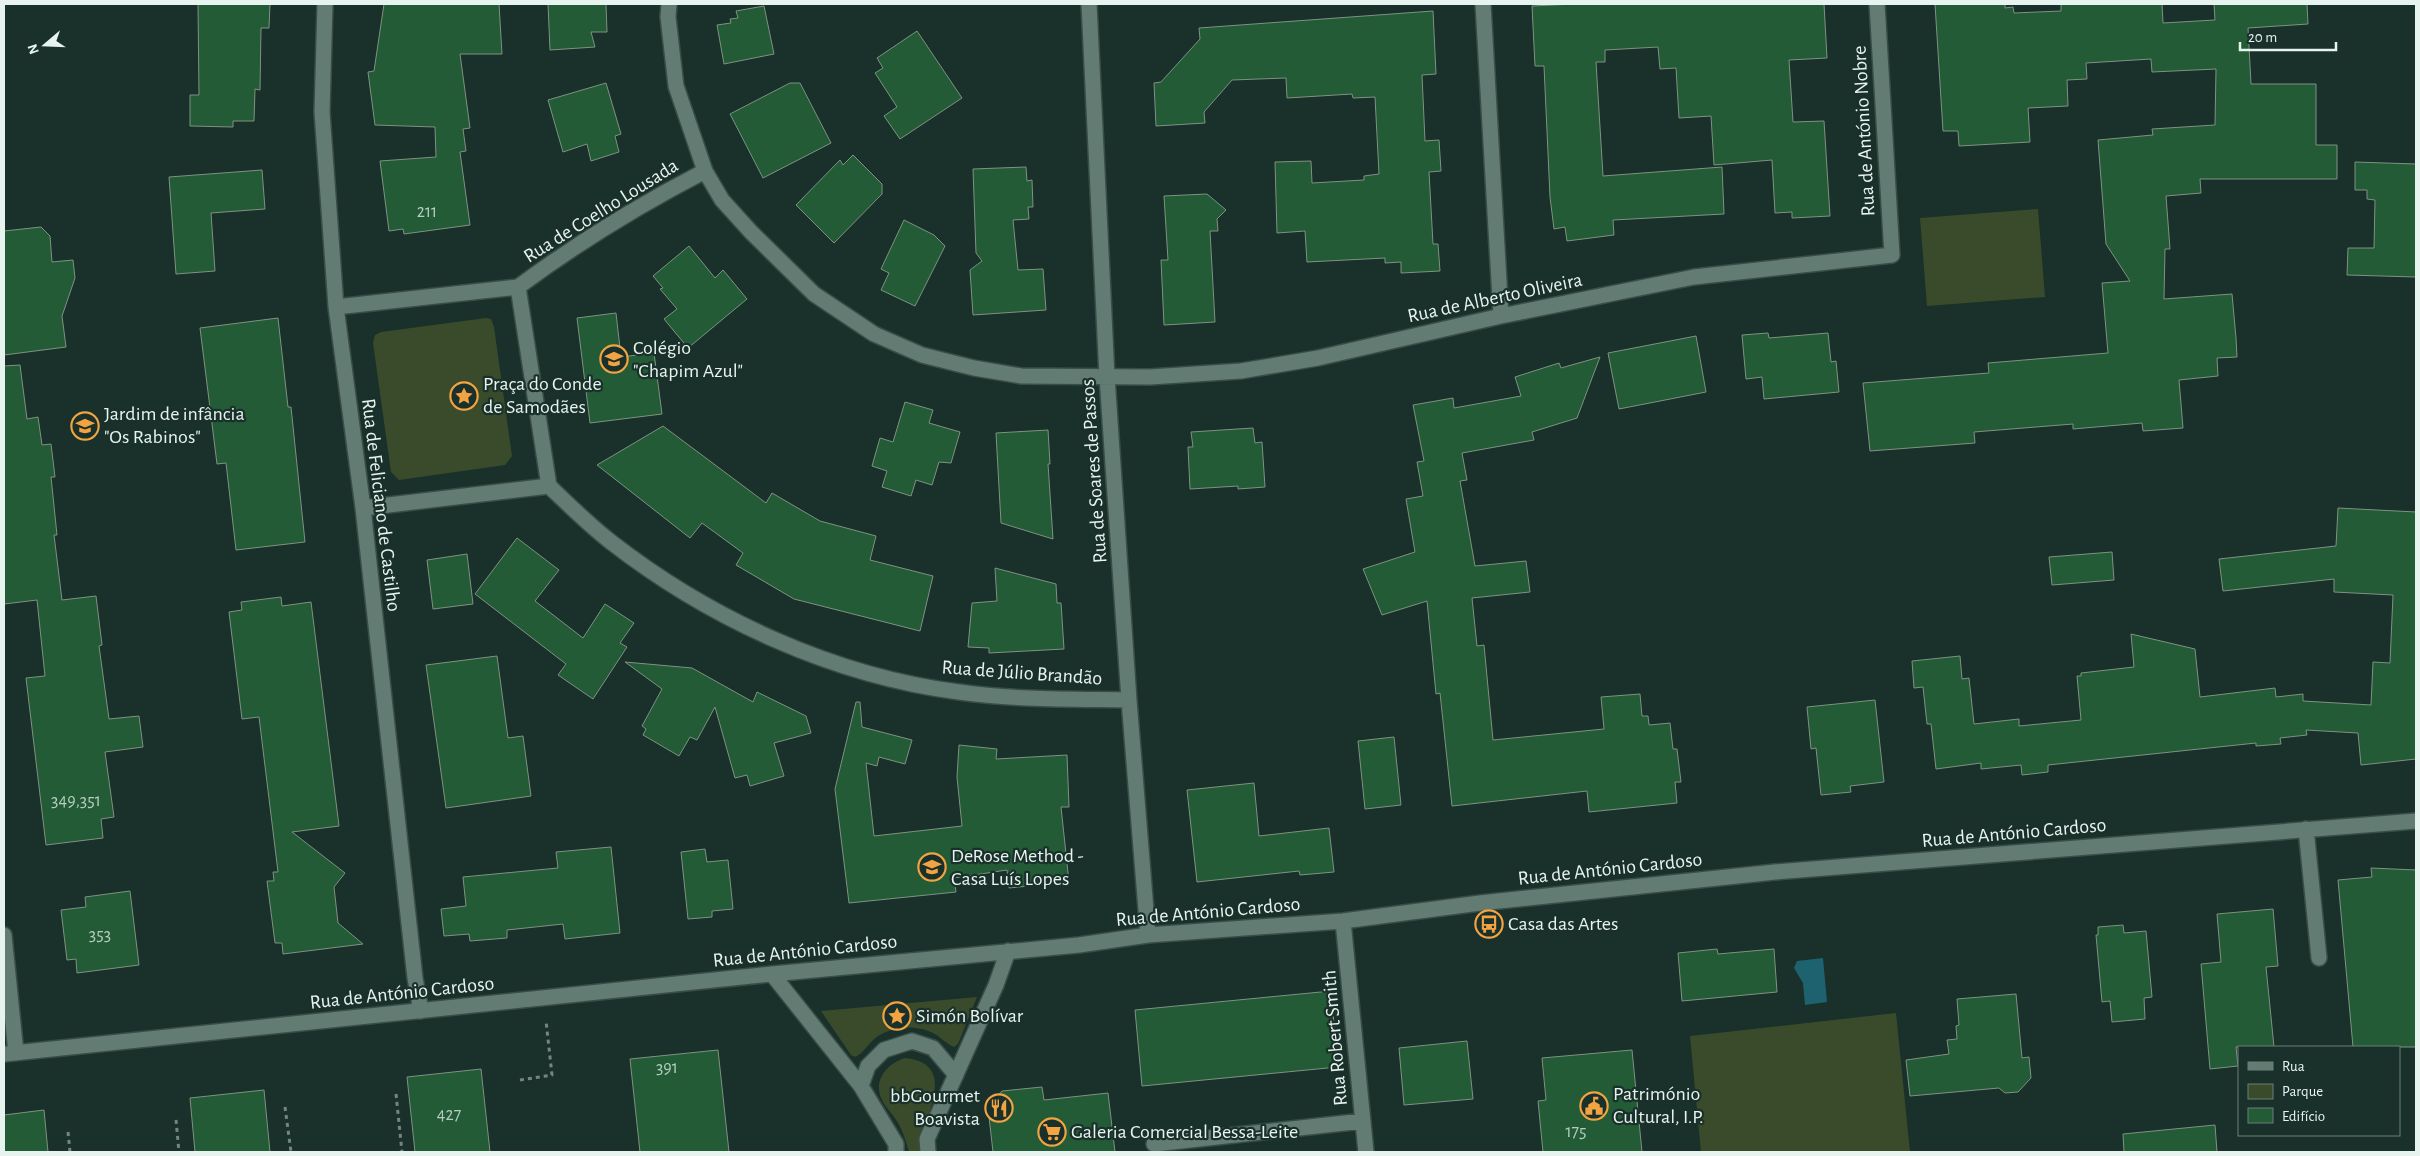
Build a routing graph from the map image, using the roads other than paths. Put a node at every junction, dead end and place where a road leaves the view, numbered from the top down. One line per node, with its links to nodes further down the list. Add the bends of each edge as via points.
1 (325, 4): 9 (street, Rua de Feliciano de Castilho, via 322,112)
2 (669, 4): 6 (street, Rua de Alberto Oliveira, via 676,86)
3 (1089, 4): 11 (street, Rua de Soares de Passos)
4 (1483, 4): 10 (street)
5 (1877, 4): 7 (street, Rua de António Nobre)
6 (706, 171): 8 (street, Rua de Coelho Lousada, via 546,266); 11 (street, Rua de Alberto Oliveira, via 728,206 814,294 874,334 922,355 983,369 1021,376)
7 (1892, 255): 10 (street, Rua de Alberto Oliveira, via 1694,277)
8 (518, 287): 9 (street); 12 (street)
9 (336, 307): 13 (street, Rua de Feliciano de Castilho)
10 (1501, 316): 11 (street, Rua de Alberto Oliveira, via 1318,358 1242,370)
11 (1107, 377): 14 (street, Rua de Soares de Passos)
12 (549, 486): 13 (street); 14 (street, Rua de Júlio Brandão, via 611,542 684,592 762,636 884,677 958,692)
13 (363, 508): 23 (street, Rua de Feliciano de Castilho)
14 (1129, 700): 19 (street, Rua de Soares de Passos)
15 (2416, 821): 16 (street, Rua de António Cardoso)
16 (2306, 829): 17 (street, Rua de António Cardoso, via 1775,872 1480,902); 21 (street)
17 (1343, 921): 19 (street, Rua de António Cardoso); 27 (street, Rua Robert Smith)
18 (4, 935): 24 (street)
19 (1148, 935): 20 (street, Rua de António Cardoso)
20 (1008, 951): 22 (street, Rua de António Cardoso); 25 (street)
21 (2319, 958)
22 (772, 974): 23 (street, Rua de António Cardoso); 26 (street)
23 (421, 1011): 24 (street, Rua de António Cardoso)
24 (10, 1054)
25 (956, 1075): 26 (street, via 933,1048 912,1041 884,1050 868,1066); 30 (street, via 927,1139)
26 (861, 1086): 29 (street, via 896,1144)
27 (1363, 1121): 28 (street); 31 (street, Rua Robert Smith)
28 (1154, 1144)
29 (896, 1152)
30 (928, 1152)
31 (1366, 1152)

